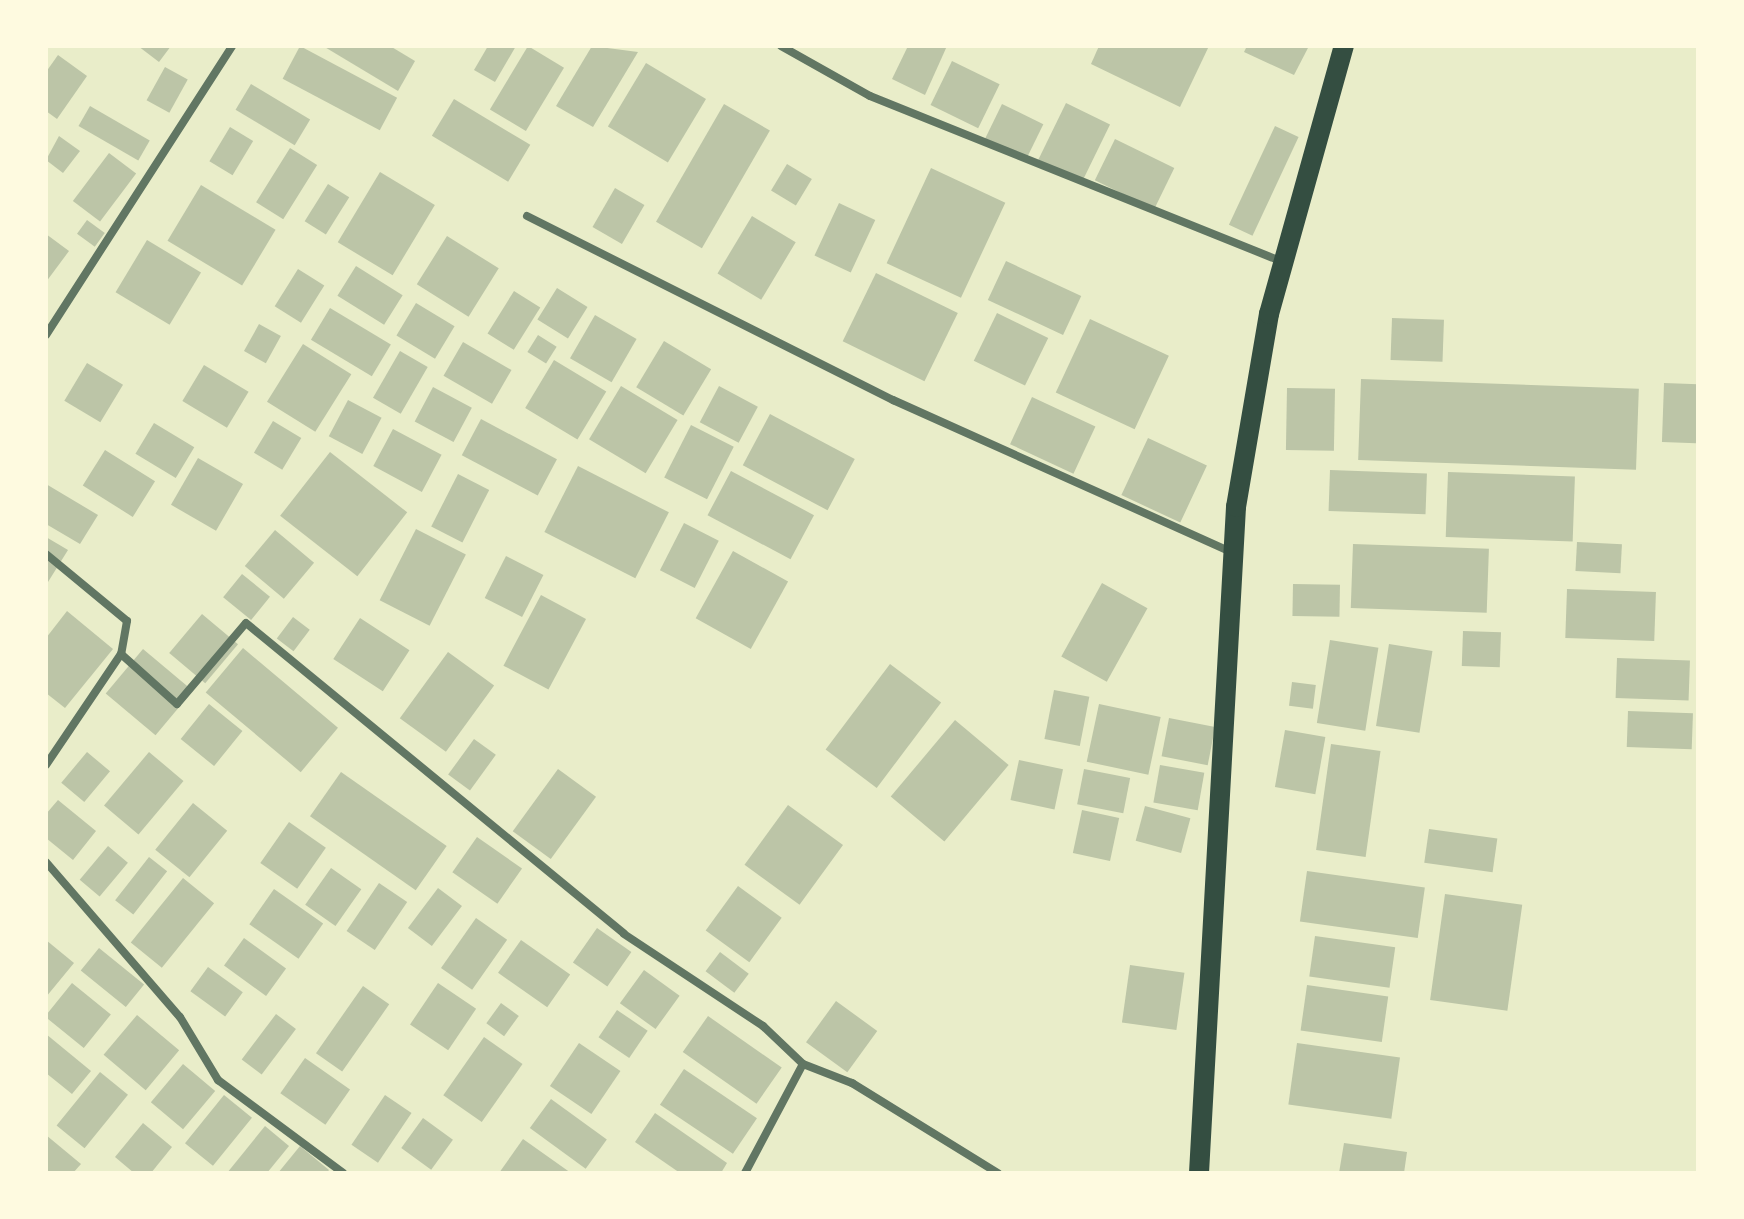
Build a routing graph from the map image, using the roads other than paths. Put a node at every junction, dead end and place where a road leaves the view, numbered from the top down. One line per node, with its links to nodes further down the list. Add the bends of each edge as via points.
1 (232, 46): 6 (street)
2 (781, 46): 5 (street, via 870,96)
3 (1344, 46): 5 (main road)
4 (527, 216): 7 (street, via 893,400)
5 (1283, 263): 7 (main road)
6 (46, 335)
7 (1234, 553): 13 (main road)
8 (46, 554): 9 (street, via 127,621)
9 (121, 654): 10 (street); 12 (street, via 182,703 246,623 624,934 763,1026)
10 (46, 765)
11 (46, 862): 14 (street, via 180,1017 218,1080)
12 (803, 1064): 15 (street); 16 (street, via 852,1083)
13 (1195, 1171)
14 (343, 1173)
15 (745, 1173)
16 (998, 1173)

